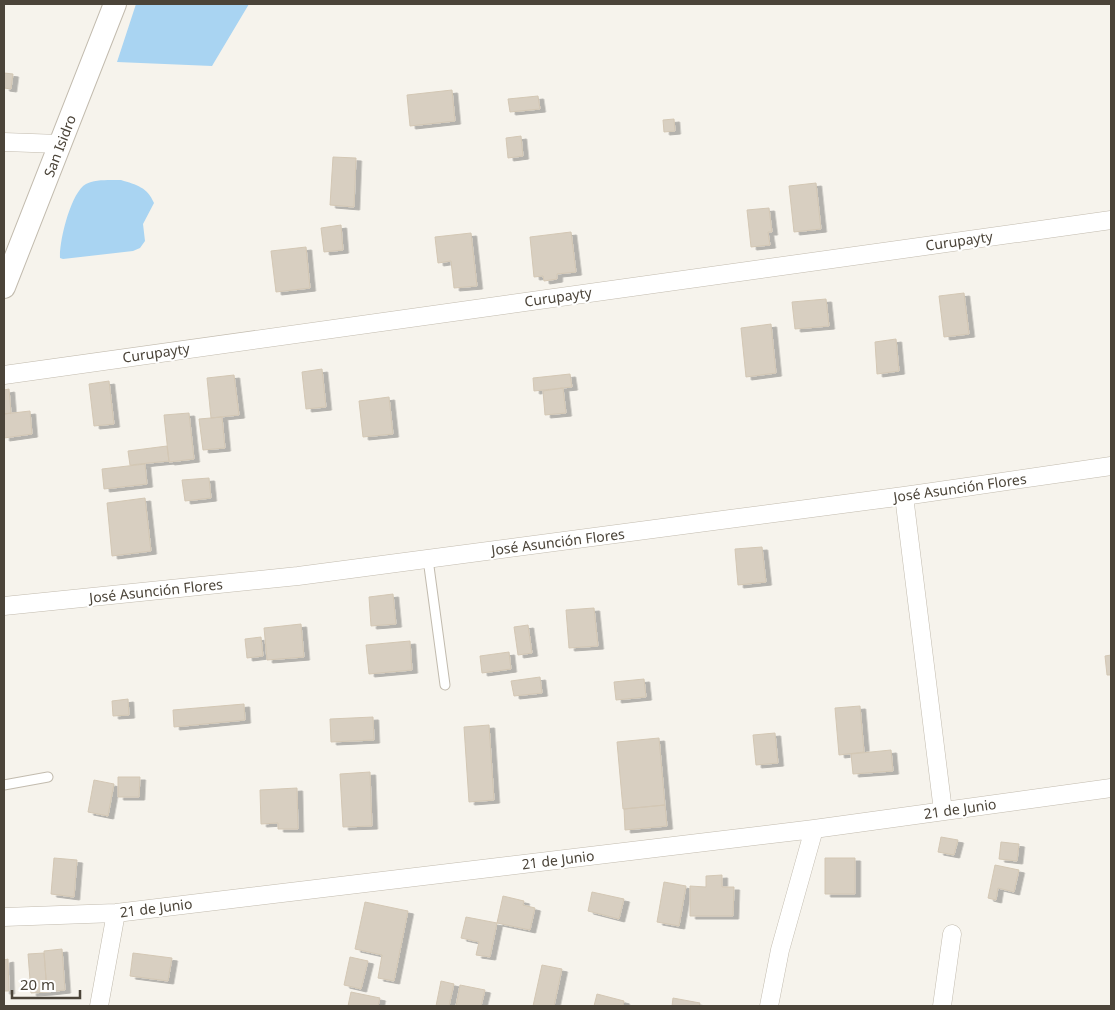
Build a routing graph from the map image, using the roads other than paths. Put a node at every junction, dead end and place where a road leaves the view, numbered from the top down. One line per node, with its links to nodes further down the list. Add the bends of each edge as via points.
1 (115, 4): 3 (street, San Isidro)
2 (4, 142): 3 (street)
3 (60, 144): 5 (street, San Isidro)
4 (1111, 220): 6 (street, Curupayty)
5 (4, 287)
6 (4, 375)
7 (1111, 466): 8 (street, José Asunción Flores)
8 (904, 496): 9 (street, José Asunción Flores); 15 (street)
9 (428, 559): 10 (street, José Asunción Flores, via 298,576); 11 (lane)
10 (4, 606)
11 (445, 685)
12 (48, 776): 13 (lane)
13 (4, 785)
14 (1111, 788): 15 (street, 21 de Junio)
15 (943, 811): 16 (street, 21 de Junio)
16 (814, 829): 17 (street, 21 de Junio); 21 (street, via 780,950)
17 (116, 913): 18 (street, 21 de Junio); 20 (street)
18 (4, 917)
19 (952, 934): 22 (street)
20 (99, 1006)
21 (769, 1006)
22 (942, 1006)

